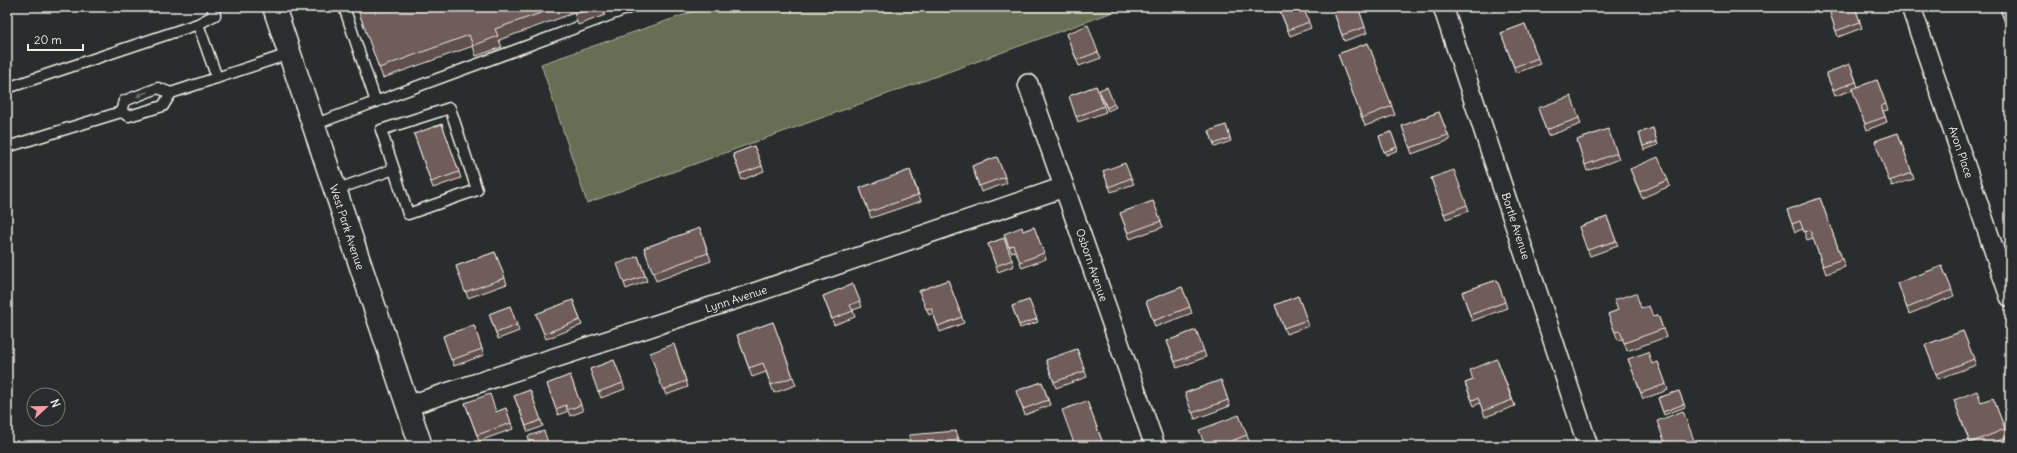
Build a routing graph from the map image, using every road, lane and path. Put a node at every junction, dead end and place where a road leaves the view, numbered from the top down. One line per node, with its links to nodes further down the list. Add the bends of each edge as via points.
1 (212, 7): 7 (lane, via 215,15)
2 (274, 7): 8 (main road, West Park Avenue)
3 (344, 7): 13 (lane)
4 (632, 7): 13 (lane)
5 (1443, 7): 24 (street, Bortle Avenue)
6 (1911, 7): 20 (street, Avon Place)
7 (198, 24): 9 (lane); 11 (lane)
8 (289, 54): 9 (lane); 15 (main road, West Park Avenue)
9 (217, 78): 12 (lane)
10 (1028, 84): 18 (street, Osborn Avenue)
11 (7, 88)
12 (171, 94): 14 (lane, via 163,106 129,116); 14 (lane, one-way to 14, via 158,88 124,101)
13 (376, 102): 15 (lane)
14 (121, 112): 16 (lane)
15 (313, 125): 19 (main road, West Park Avenue)
16 (7, 147)
17 (394, 169): 17 (lane, via 381,130 450,108 477,190 408,214); 19 (lane)
18 (1064, 187): 21 (street, Lynn Avenue, via 759,292); 23 (street, Osborn Avenue)
19 (335, 190): 21 (main road, West Park Avenue)
20 (2010, 297)
21 (407, 406): 22 (main road, West Park Avenue)
22 (420, 446)
23 (1155, 446)
24 (1588, 446)

